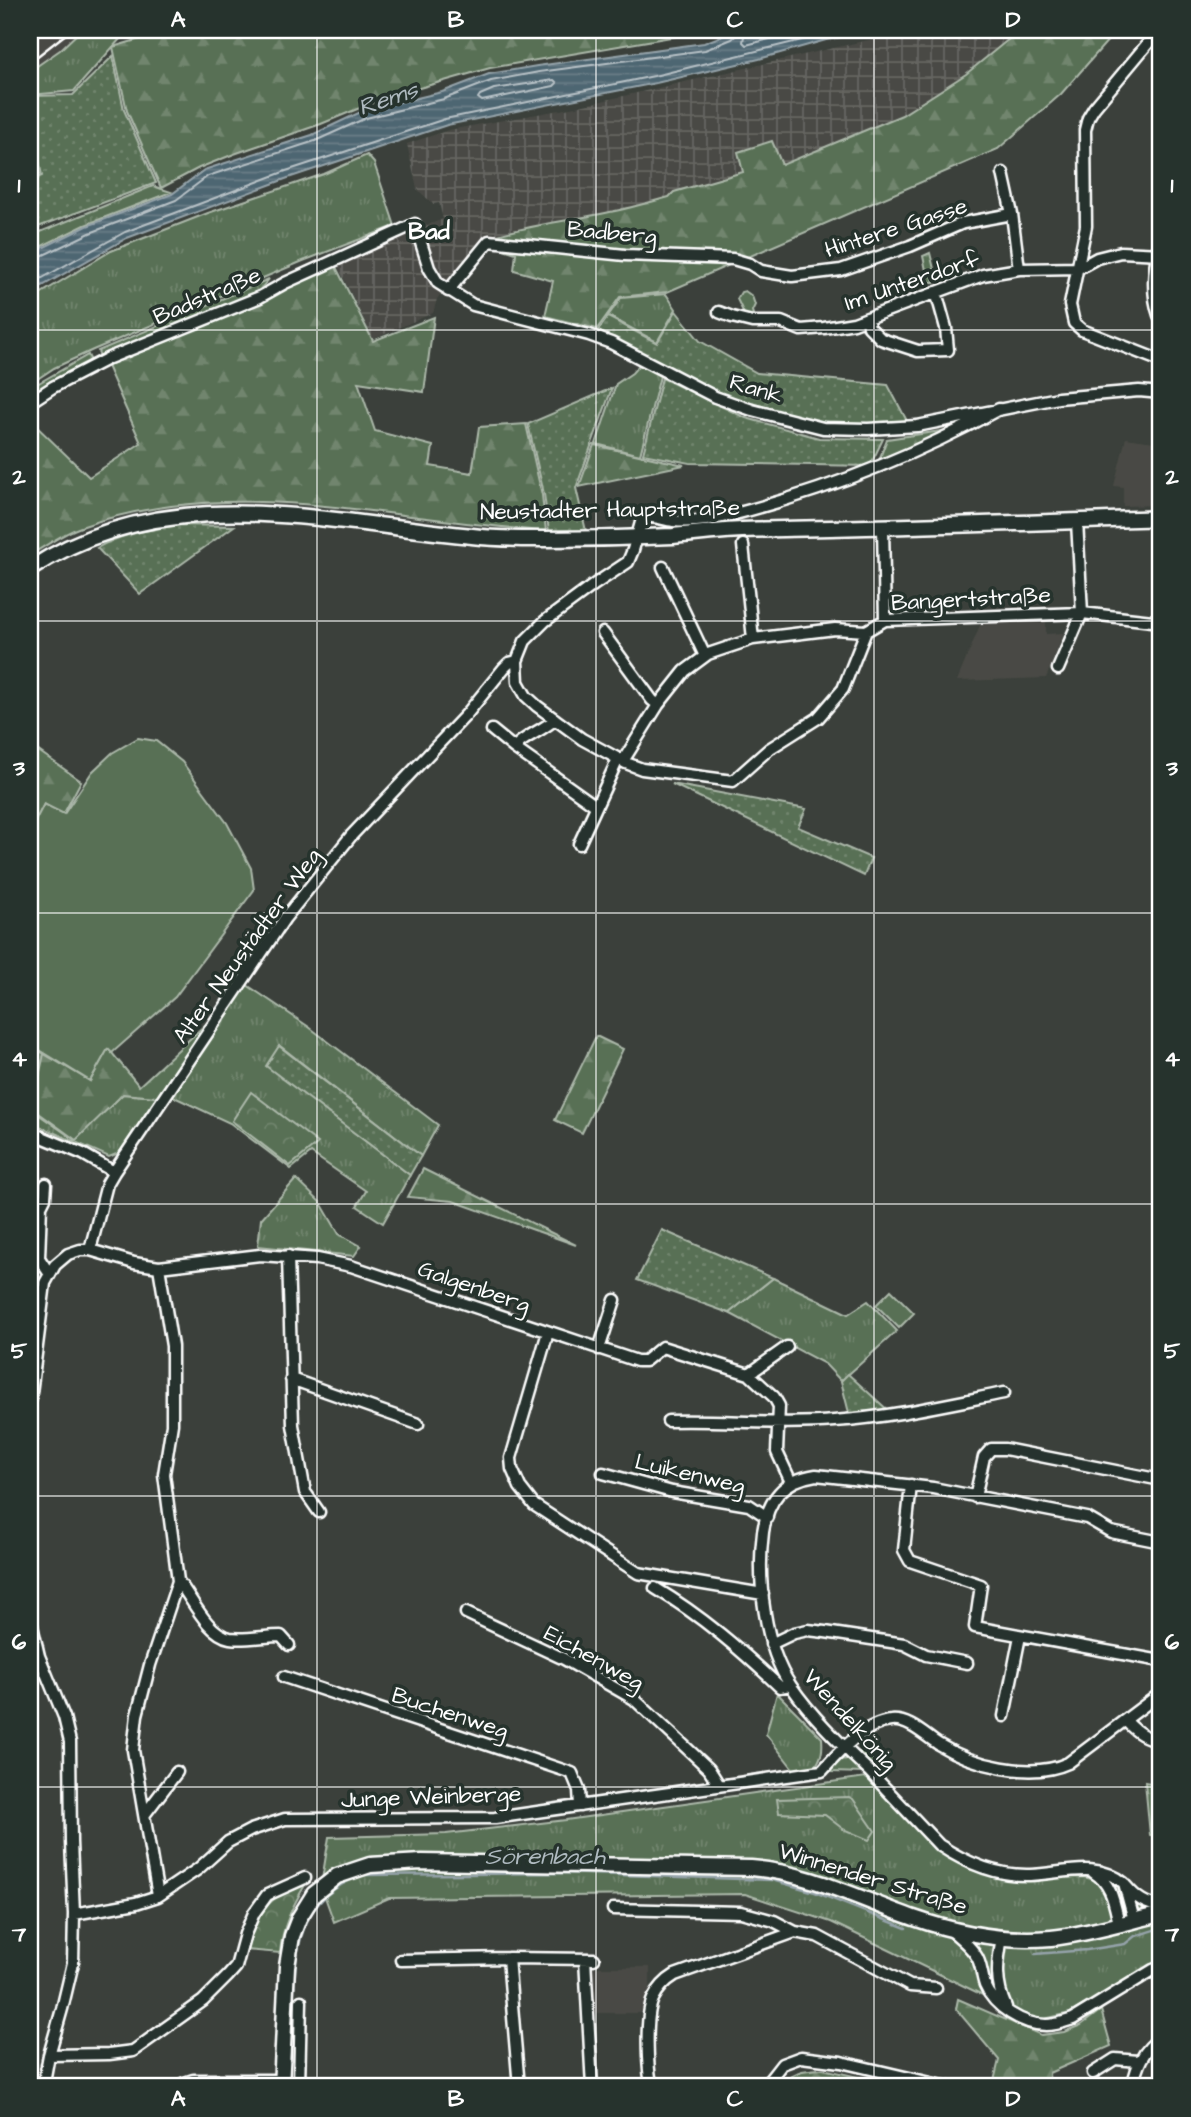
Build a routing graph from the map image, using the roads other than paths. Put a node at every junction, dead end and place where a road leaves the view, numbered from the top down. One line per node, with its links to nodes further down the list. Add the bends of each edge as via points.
1 (1159, 30): 6 (street, via 1088,118 1086,226)
2 (1003, 173): 3 (street)
3 (1012, 214): 7 (street); 8 (street, Hintere Gasse, via 963,223 841,270)
4 (401, 229): 9 (street, Rank, via 415,224 429,268); 16 (street, Badstraße, via 260,297 108,358)
5 (1161, 251): 6 (street, via 1121,252); 12 (street, via 1155,290)
6 (1079, 268): 7 (street, Im Unterdorf); 14 (street, via 1073,285 1074,323)
7 (1019, 270): 10 (street, Im Unterdorf, via 983,275)
8 (792, 276): 9 (street, Badberg, via 761,271 733,259 625,256 489,241)
9 (449, 291): 17 (street, Rank, via 473,305 611,343 715,397 823,428 917,426)
10 (936, 292): 13 (street, Im Unterdorf); 13 (street, via 948,350 918,351 881,339)
11 (719, 312): 13 (street, Im Unterdorf, via 752,322 781,322 801,330)
12 (1161, 315)
13 (866, 318)
14 (1161, 361)
15 (1161, 393): 17 (street, Rank, via 1058,398)
16 (30, 402)
17 (999, 409): 21 (street, via 897,460 830,486 703,521 673,522 648,516 642,519)
18 (1161, 518): 19 (street, Neustadter Hauptstraße)
19 (1077, 521): 20 (street, Neustadter Hauptstraße); 25 (street)
20 (883, 528): 21 (street, Neustadter Hauptstraße); 26 (street)
21 (636, 537): 24 (street, Neustadter Hauptstraße, via 475,537 313,516 227,512 190,514 98,534); 32 (street, via 628,562 533,631)
22 (743, 545): 30 (street)
23 (663, 567): 31 (street)
24 (30, 569)
25 (1082, 613): 26 (street, Bangertstraße); 27 (street, Bangertstraße); 33 (street)
26 (886, 620): 28 (street, Bangertstraße)
27 (1161, 622)
28 (866, 631): 30 (street, via 835,629); 38 (street, Bangertstraße, via 843,689 818,718 769,749 733,781 642,769)
29 (603, 633): 34 (street)
30 (753, 639): 31 (street)
31 (705, 656): 34 (street, via 685,671)
32 (517, 661): 35 (street, via 521,690); 42 (street, Alter Neustädter Weg, via 503,668 466,715 351,836 291,910)
33 (1058, 669)
34 (658, 705): 38 (street)
35 (555, 719): 37 (street); 38 (street)
36 (492, 730): 37 (street)
37 (514, 748): 39 (street)
38 (621, 760): 39 (street)
39 (596, 806): 40 (street)
40 (579, 844)
41 (30, 1132): 42 (street)
42 (114, 1172): 44 (street, Alter Neustädter Weg)
43 (47, 1184): 47 (street, via 41,1206 39,1258)
44 (90, 1250): 46 (street, Galgenberg); 47 (street, via 68,1254)
45 (288, 1256): 46 (street, Galgenberg, via 253,1255); 49 (street, Galgenberg, via 351,1266); 53 (street)
46 (159, 1267): 68 (street, via 172,1346 172,1424 164,1474)
47 (49, 1273): 55 (street, via 42,1296)
48 (615, 1300): 51 (street)
49 (548, 1332): 51 (street); 67 (street, Galgenberg, via 511,1458 520,1487 534,1505 638,1573)
50 (788, 1348): 52 (street)
51 (599, 1349): 52 (street, via 645,1361 662,1347)
52 (749, 1374): 58 (street, via 774,1397)
53 (290, 1379): 57 (street); 64 (street, via 305,1492)
54 (1004, 1393): 58 (street, via 887,1416)
55 (30, 1401)
56 (668, 1421): 58 (street)
57 (418, 1424)
58 (779, 1424): 61 (street, via 777,1452)
59 (603, 1473): 65 (street, Luikenweg, via 672,1492 749,1505)
60 (1161, 1480): 63 (street, via 991,1449 984,1457)
61 (791, 1482): 62 (street, via 816,1475); 65 (street, Wendelkönig, via 775,1498)
62 (911, 1485): 63 (street); 74 (street, via 904,1550 910,1561 981,1585 975,1627)
63 (975, 1497): 66 (street, via 1087,1518 1111,1532)
64 (319, 1512)
65 (767, 1517): 70 (street, Wendelkönig, via 761,1553)
66 (1161, 1542)
67 (673, 1578): 70 (street, Galgenberg); 71 (street)
68 (178, 1581): 76 (street, via 219,1634 231,1638 281,1636); 89 (street, via 137,1715 133,1750)
69 (656, 1588): 71 (street)
70 (763, 1594): 75 (street, Wendelkönig)
71 (673, 1599): 80 (street, via 739,1648 780,1687)
72 (466, 1613): 87 (street, Eichenweg, via 564,1659 634,1699 709,1769)
73 (30, 1617): 96 (street, via 70,1742)
74 (1020, 1636): 77 (street); 82 (street)
75 (771, 1644): 78 (street, via 808,1630 904,1644 926,1655); 80 (street, Wendelkönig)
76 (289, 1645)
77 (1161, 1661)
78 (967, 1663)
79 (284, 1677): 88 (street, Buchenweg, via 572,1773)
80 (790, 1685): 85 (street, Wendelkönig)
81 (1161, 1693): 83 (street, Junge Weinberge)
82 (1004, 1716)
83 (1126, 1721): 84 (street, via 1139,1734); 85 (street, Junge Weinberge, via 1056,1769 1030,1771 971,1760 899,1721 864,1731)
84 (1161, 1741)
85 (844, 1748): 87 (street, Junge Weinberge, via 822,1771); 90 (street, Wendelkönig, via 939,1845 956,1856 1005,1873)
86 (177, 1772): 89 (street)
87 (719, 1784): 88 (street, Junge Weinberge)
88 (580, 1806): 93 (street, Junge Weinberge, via 495,1818 285,1819 228,1842)
89 (145, 1814): 93 (street)
90 (1089, 1870): 92 (street, Wendelkönig); 98 (street, via 1108,1885)
91 (305, 1878): 111 (street, via 267,1895 254,1913 236,1967 203,2001 133,2051)
92 (1124, 1883): 94 (street, Wendelkönig, via 1139,1899); 98 (street)
93 (158, 1896): 96 (street, Junge Weinberge)
94 (1161, 1906)
95 (613, 1909): 100 (street, via 741,1912)
96 (74, 1914): 111 (street, via 73,1963)
97 (1161, 1914): 98 (street, Winnender Straße)
98 (1126, 1922): 102 (street, Winnender Straße, via 1052,1938)
99 (948, 1928): 101 (street, Winnender Straße); 105 (street); 114 (street, Winnender Straße, via 780,1870 370,1865 337,1876 314,1894 299,1918 287,1966)
100 (795, 1932): 107 (street, via 817,1936 910,1986); 120 (street, via 666,1981 649,2009)
101 (985, 1936): 102 (street, Winnender Straße); 105 (street)
102 (1002, 1937): 109 (street, via 997,1983)
103 (508, 1958): 104 (street); 118 (street); 119 (street, via 589,1959)
104 (401, 1960)
105 (980, 1962): 109 (street, via 986,1986)
106 (1161, 1967): 109 (street, via 1059,2024 1032,2023)
107 (936, 1988)
108 (301, 2001): 117 (street)
109 (1008, 2010)
110 (1161, 2038): 112 (street)
111 (49, 2055): 115 (street)
112 (1138, 2061): 113 (street, via 1115,2059); 123 (street)
113 (1093, 2073)
114 (281, 2083): 116 (street, via 192,2080)
115 (43, 2087)
116 (184, 2087)
117 (299, 2087)
118 (519, 2087)
119 (592, 2087)
120 (652, 2087)
121 (764, 2087): 122 (street, via 782,2064 801,2057)
122 (948, 2087)
123 (1132, 2087)

